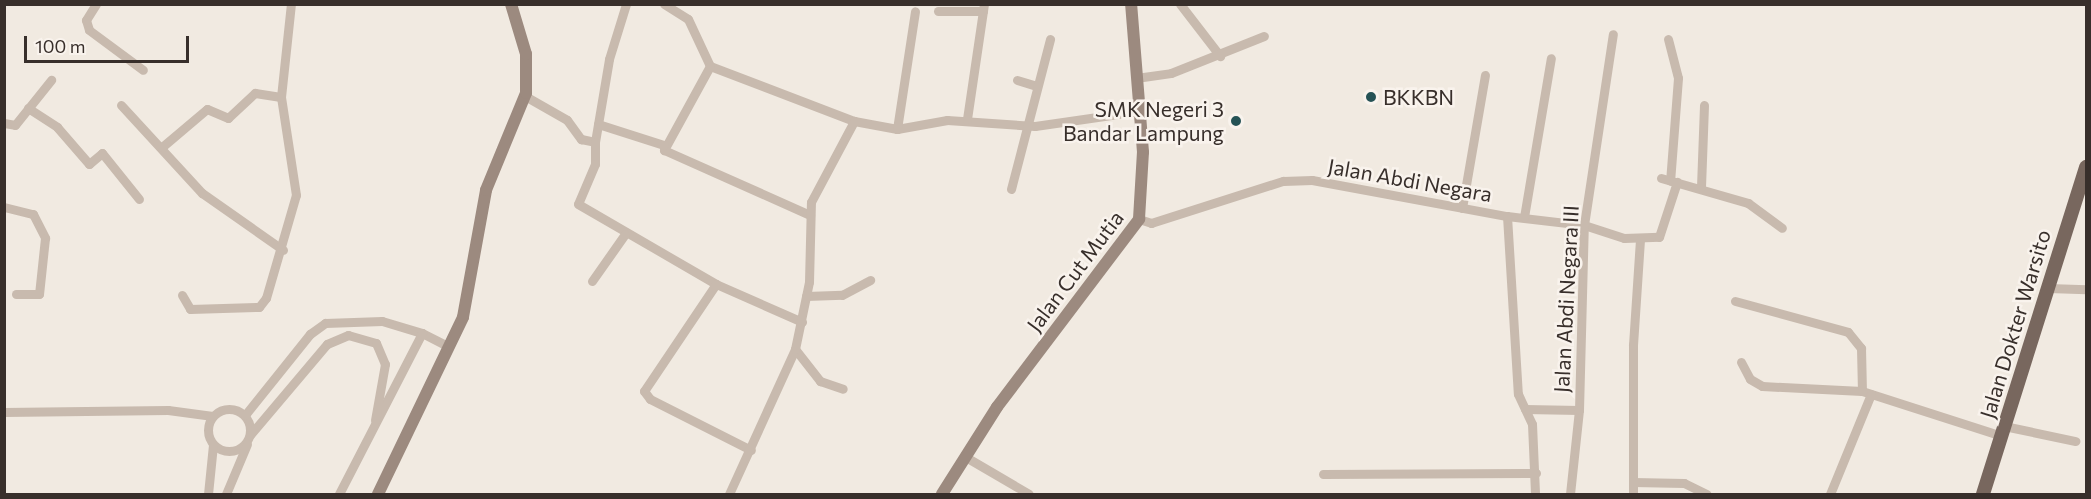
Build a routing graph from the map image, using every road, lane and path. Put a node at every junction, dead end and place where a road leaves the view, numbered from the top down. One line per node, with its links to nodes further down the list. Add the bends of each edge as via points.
1 (96, 4): 18 (street, via 86,20 88,30)
2 (291, 4): 25 (street)
3 (511, 4): 24 (main road, via 526,54)
4 (626, 4): 33 (street)
5 (664, 4): 17 (street, via 688,19)
6 (1180, 4): 15 (street)
7 (1134, 5): 20 (main road, Jalan Cut Mutia)
8 (983, 8): 10 (street); 30 (street)
9 (915, 10): 35 (street)
10 (938, 11)
11 (1613, 33): 51 (street, Jalan Abdi Negara III)
12 (1264, 36): 15 (street)
13 (1050, 39): 23 (street)
14 (1668, 39): 40 (street, via 1678,78)
15 (1220, 56): 20 (street)
16 (1551, 58): 49 (street)
17 (710, 66): 31 (street); 37 (street)
18 (143, 70)
19 (1485, 75): 46 (street)
20 (1136, 78): 29 (main road, Jalan Cut Mutia)
21 (51, 80): 28 (street)
22 (1017, 80): 23 (street)
23 (1037, 86): 34 (street)
24 (525, 96): 36 (street, via 567,120 580,138); 67 (main road, via 486,190 463,317)
25 (281, 97): 38 (street, via 255,93 228,118 207,109); 55 (street, via 296,195)
26 (121, 105): 38 (street)
27 (1704, 105): 42 (street)
28 (28, 108): 32 (street, via 15,125); 44 (street, via 57,127 89,164 102,153)
29 (1139, 111): 34 (street); 50 (main road, Jalan Cut Mutia)
30 (968, 120): 34 (street); 35 (street)
31 (854, 121): 35 (street); 47 (street, via 815,193)
32 (4, 123)
33 (598, 124): 36 (street); 37 (street)
34 (1026, 125): 43 (street)
35 (897, 129)
36 (595, 142): 53 (street, via 595,164 577,202)
37 (664, 145): 47 (street, via 669,156)
38 (162, 147): 55 (street, via 208,199)
39 (2086, 167): 41 (main road, Jalan Dokter Warsito)
40 (1669, 180): 42 (street); 54 (street, via 1664,233)
41 (2084, 184): 59 (main road, Jalan Dokter Warsito)
42 (1701, 187): 52 (street, via 1748,203)
43 (1011, 189)
44 (139, 200)
45 (4, 207): 61 (street, via 33,214 45,238 39,294)
46 (1462, 208): 48 (street, Jalan Abdi Negara); 50 (street, Jalan Abdi Negara, via 1293,181 1151,223)
47 (810, 215): 63 (street)
48 (1507, 216): 49 (street); 72 (street, Jalan Abdi Negara, via 1518,394)
49 (1524, 217): 51 (street)
50 (1139, 219): 83 (main road, Jalan Cut Mutia)
51 (1584, 225): 54 (street); 73 (street, Jalan Abdi Negara III)
52 (1782, 228)
53 (625, 234): 57 (street); 58 (street)
54 (1640, 239): 86 (street, via 1633,327)
55 (282, 250): 62 (street, via 259,307 190,309)
56 (870, 280): 63 (street, via 842,296)
57 (592, 281)
58 (716, 284): 65 (street); 82 (street, via 644,390 650,399)
59 (2048, 288): 60 (street); 77 (main road, Jalan Dokter Warsito)
60 (2086, 290)
61 (16, 294)
62 (182, 295)
63 (806, 296): 65 (street)
64 (1735, 301): 71 (street, via 1848,332 1861,348)
65 (802, 322): 68 (street)
66 (422, 333): 67 (street); 75 (street, via 382,321 325,323 310,334); 78 (street)
67 (449, 347): 90 (main road)
68 (795, 349): 70 (street, via 820,381); 82 (street)
69 (1741, 362): 71 (street, via 1750,379 1762,386)
70 (843, 390)
71 (1867, 392): 77 (street); 98 (street)
72 (1526, 409): 73 (street); 84 (street, Jalan Abdi Negara, via 1532,424)
73 (1579, 410): 95 (street, Jalan Abdi Negara III)
74 (4, 412): 76 (street, via 168,410)
75 (245, 415): 76 (street, via 230,408); 79 (street)
76 (213, 416): 81 (street, via 208,431)
77 (2003, 431): 80 (street); 99 (main road, Jalan Dokter Warsito)
78 (372, 434): 79 (street, via 385,364 376,343 361,335 327,344); 89 (street)
79 (248, 438): 81 (street, via 229,452); 88 (street)
80 (2075, 441)
81 (213, 444): 87 (street)
82 (752, 450): 91 (street)
83 (964, 456): 92 (main road, Jalan Cut Mutia); 93 (street)
84 (1536, 473): 85 (street); 94 (street, Jalan Abdi Negara)
85 (1323, 474)
86 (1633, 482): 96 (street); 97 (street, via 1684,483)
87 (208, 495)
88 (226, 495)
89 (339, 495)
90 (378, 495)
91 (729, 495)
92 (942, 495)
93 (1029, 495)
94 (1535, 495)
95 (1570, 495)
96 (1633, 495)
97 (1707, 495)
98 (1830, 495)
99 (1983, 495)

